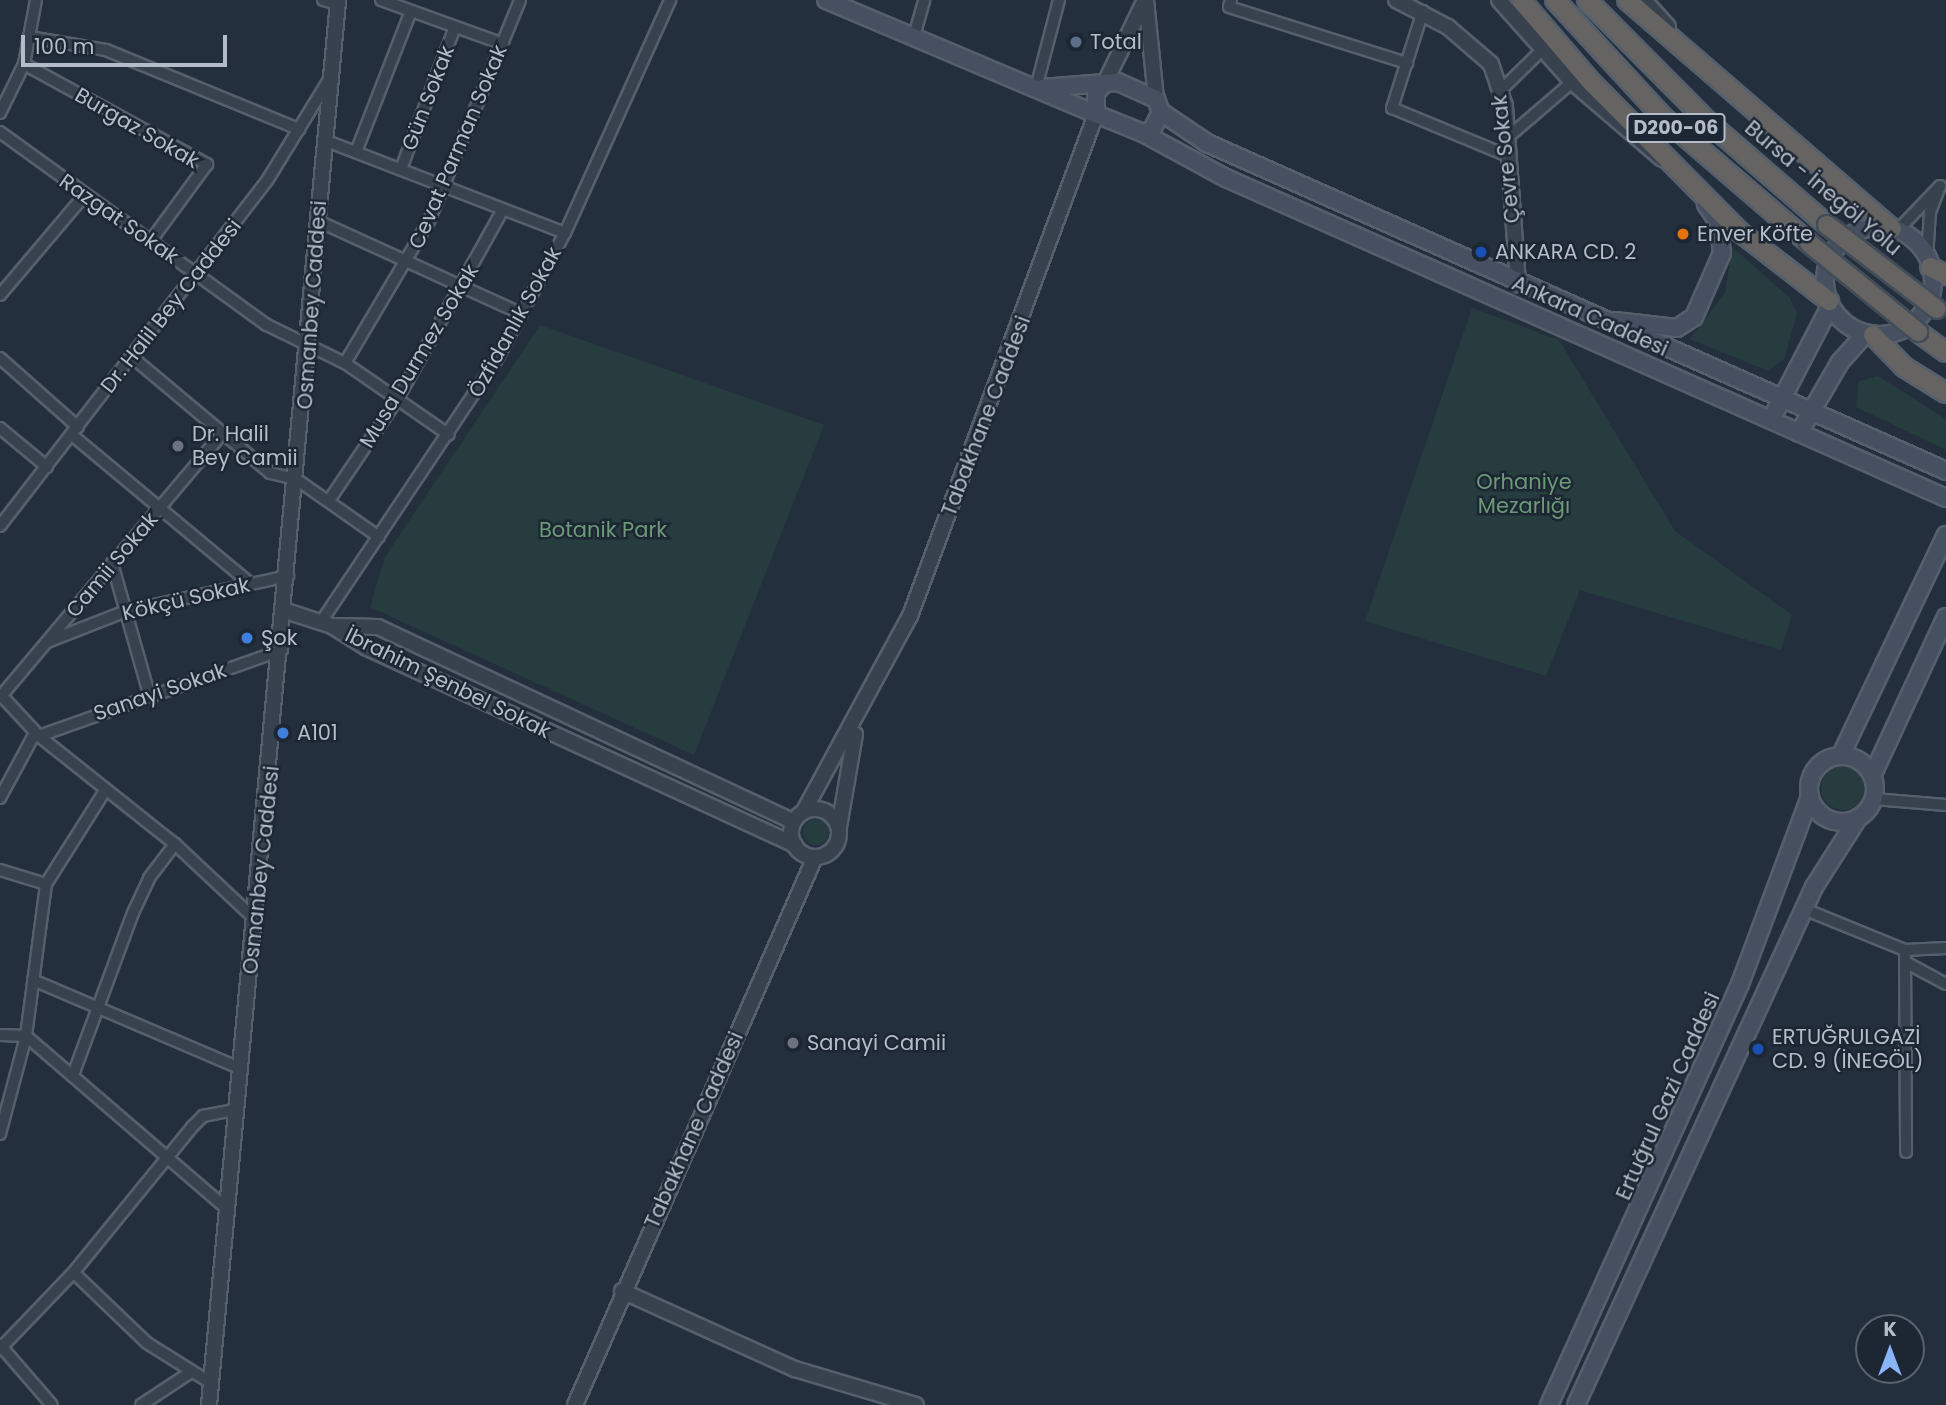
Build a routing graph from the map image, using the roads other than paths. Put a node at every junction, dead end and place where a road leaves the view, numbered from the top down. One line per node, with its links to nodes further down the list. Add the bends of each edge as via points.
1 (36, 0): 24 (street)
2 (323, 0): 18 (street)
3 (382, 0): 20 (street)
4 (520, 0): 25 (street, Cevat Parman Sokak)
5 (670, 0): 54 (street, Özfidanlık Sokak)
6 (826, 0): 19 (main road)
7 (924, 0): 23 (street)
8 (1059, 0): 33 (street)
9 (1145, 0): 32 (street); 35 (street)
10 (1231, 0): 27 (street, via 1229,7)
11 (1399, 0): 21 (street, Çevre Sokak)
12 (1499, 0): 26 (street)
13 (1521, 0): 45 (highway)
14 (1555, 0): 68 (highway, D200-06, bridge, via 1665,119 1809,243)
15 (1587, 0): 63 (highway, Bursa - İnegöl Yolu / D200-06, bridge, via 1707,121 1827,225)
16 (1627, 0): 29 (highway)
17 (1644, 0): 29 (street)
18 (338, 2): 30 (street, Osmanbey Caddesi)
19 (853, 5): 23 (main road)
20 (411, 11): 22 (street); 43 (street)
21 (1423, 11): 27 (street); 34 (street, Çevre Sokak, via 1491,64)
22 (455, 27): 25 (street); 46 (street, Gün Sokak)
23 (914, 36): 33 (main road)
24 (29, 37): 28 (street); 38 (street, via 106,50)
25 (503, 44): 48 (street, Cevat Parman Sokak)
26 (1542, 50): 31 (street); 34 (street)
27 (1406, 63): 44 (street, via 1392,107)
28 (24, 64): 36 (street); 55 (street, Burgaz Sokak, via 207,164)
29 (1706, 70): 53 (highway)
30 (330, 78): 38 (street, Dr. Halil Bey Caddesi); 42 (street, Osmanbey Caddesi)
31 (1572, 82): 41 (street); 45 (street, via 1638,145)
32 (1105, 83): 33 (main road, Ankara Caddesi); 35 (main road, Ankara Caddesi, via 1130,85); 37 (main road, via 1096,92)
33 (1036, 88): 37 (main road, Ankara Caddesi)
34 (1500, 91): 41 (street, Çevre Sokak)
35 (1158, 105): 40 (main road, via 1158,122); 60 (main road, Ankara Caddesi, via 1207,143)
36 (0, 113)
37 (1096, 114): 40 (main road, Ankara Caddesi); 103 (street, Tabakhane Caddesi, via 915,603)
38 (299, 129): 58 (street, Dr. Halil Bey Caddesi)
39 (0, 132): 50 (street, Razgat Sokak)
40 (1143, 133): 76 (main road, Ankara Caddesi, via 1226,178)
41 (1507, 138): 44 (street, Çevre Sokak)
42 (324, 140): 43 (street); 52 (street, Osmanbey Caddesi)
43 (356, 152): 46 (street)
44 (1508, 156): 60 (street, Çevre Sokak)
45 (1672, 165): 49 (highway)
46 (401, 169): 48 (street)
47 (1943, 181): 53 (street); 57 (street, via 1930,212)
48 (445, 186): 51 (street); 56 (street, Cevat Parman Sokak)
49 (1697, 190): 62 (highway); 65 (main road, via 1718,222 1722,253 1694,317 1677,328)
50 (84, 195): 55 (street, Razgat Sokak); 61 (street)
51 (503, 209): 54 (street); 59 (street, Musa Durmez Sokak)
52 (318, 221): 56 (street); 67 (street, Osmanbey Caddesi)
53 (1895, 230): 57 (main road); 62 (main road, via 1866,229 1842,241 1825,271)
54 (565, 233): 64 (street, Özfidanlık Sokak)
55 (150, 242): 58 (street, Razgat Sokak)
56 (411, 258): 59 (street); 71 (street, Cevat Parman Sokak)
57 (1934, 267): 66 (main road, via 1930,300 1921,315 1899,331)
58 (197, 274): 67 (street, Razgat Sokak); 69 (street, Dr. Halil Bey Caddesi)
59 (465, 283): 64 (street); 73 (street, Musa Durmez Sokak)
60 (1518, 285): 65 (main road, Ankara Caddesi)
61 (0, 295)
62 (1830, 304): 66 (main road, via 1841,320); 74 (main road)
63 (1941, 313)
64 (522, 314): 81 (street, Özfidanlık Sokak)
65 (1587, 317): 74 (main road, Ankara Caddesi)
66 (1870, 334): 72 (highway, via 1904,367); 75 (main road)
67 (309, 350): 71 (street, Razgat Sokak); 84 (street, Osmanbey Caddesi)
68 (1946, 352)
69 (132, 357): 78 (street, Dr. Halil Bey Caddesi); 80 (street)
70 (0, 358): 78 (street)
71 (345, 363): 73 (street, Razgat Sokak)
72 (1946, 393)
73 (398, 398): 81 (street, Razgat Sokak); 86 (street, Musa Durmez Sokak)
74 (1783, 398): 75 (main road, Ankara Caddesi); 76 (main road)
75 (1810, 409): 79 (main road); 83 (main road, Ankara Caddesi)
76 (1772, 420): 79 (main road, Ankara Caddesi)
77 (0, 429): 82 (street)
78 (75, 431): 82 (street, Dr. Halil Bey Caddesi); 87 (street)
79 (1799, 432): 85 (main road, Ankara Caddesi)
80 (222, 434): 84 (street, via 270,473); 87 (street, Camii Sokak)
81 (449, 435): 90 (street, Özfidanlık Sokak)
82 (47, 467): 88 (street, Dr. Halil Bey Caddesi)
83 (1946, 471)
84 (296, 479): 86 (street); 92 (street, Osmanbey Caddesi)
85 (1946, 498)
86 (330, 499): 90 (street)
87 (161, 507): 91 (street, Camii Sokak); 93 (street)
88 (0, 526)
89 (1946, 535): 106 (main road)
90 (379, 537): 97 (street, Özfidanlık Sokak)
91 (113, 563): 94 (street); 98 (street, Camii Sokak)
92 (288, 576): 93 (street, Kökçü Sokak); 95 (street, Osmanbey Caddesi)
93 (251, 584): 94 (street, Kökçü Sokak)
94 (126, 611): 98 (street, Kökçü Sokak); 100 (street)
95 (285, 611): 97 (street); 99 (street, Osmanbey Caddesi)
96 (1946, 617): 107 (main road)
97 (326, 624): 102 (street, İbrahim Şenbel Sokak, via 378,627); 104 (street, İbrahim Şenbel Sokak, via 367,648)
98 (47, 642): 101 (street, Camii Sokak)
99 (282, 650): 100 (street, Sanayi Sokak); 122 (street, Osmanbey Caddesi)
100 (149, 694): 105 (street, Sanayi Sokak)
101 (1, 695): 105 (street)
102 (557, 712): 104 (street); 113 (street, İbrahim Şenbel Sokak)
103 (862, 712): 113 (street); 115 (street, via 843,780)
104 (548, 731): 117 (street, İbrahim Şenbel Sokak)
105 (37, 734): 108 (street); 110 (street)
106 (1841, 755): 107 (main road, via 1860,760); 109 (main road, via 1815,769)
107 (1873, 774): 111 (main road)
108 (106, 789): 116 (street); 120 (street)
109 (1810, 797): 114 (main road, via 1829,819); 148 (main road, Ertuğrul Gazi Caddesi, via 1735,996)
110 (0, 798)
111 (1874, 799): 112 (street); 114 (main road)
112 (1946, 806)
113 (799, 816): 115 (street, via 828,813); 117 (street)
114 (1858, 818): 121 (main road)
115 (839, 832): 118 (street, via 835,846)
116 (175, 844): 122 (street); 128 (street, via 143,890)
117 (795, 845): 118 (street)
118 (815, 856): 139 (street, Tabakhane Caddesi)
119 (0, 870): 120 (street)
120 (46, 884): 126 (street)
121 (1804, 909): 124 (street); 149 (main road)
122 (256, 920): 131 (street, Osmanbey Caddesi)
123 (1946, 948): 124 (street)
124 (1905, 950): 125 (street)
125 (1907, 963): 127 (street); 135 (street)
126 (33, 980): 128 (street); 130 (street)
127 (1946, 984)
128 (101, 1009): 131 (street); 132 (street)
129 (0, 1035): 130 (street)
130 (26, 1036): 132 (street); 134 (street)
131 (239, 1068): 133 (street, Osmanbey Caddesi)
132 (73, 1075): 136 (street)
133 (233, 1110): 136 (street, via 203,1116); 137 (street, Osmanbey Caddesi)
134 (0, 1134)
135 (1906, 1152)
136 (168, 1157): 137 (street); 138 (street)
137 (225, 1207): 142 (street, Osmanbey Caddesi)
138 (74, 1273): 140 (street); 141 (street, via 147,1343)
139 (622, 1291): 146 (street, Tabakhane Caddesi); 147 (street, via 795,1369)
140 (1, 1347): 143 (street)
141 (191, 1372): 142 (street); 144 (street)
142 (211, 1383): 145 (street, Osmanbey Caddesi)
143 (52, 1405)
144 (141, 1405)
145 (209, 1405)
146 (575, 1405)
147 (916, 1405)
148 (1549, 1405)
149 (1576, 1405)

